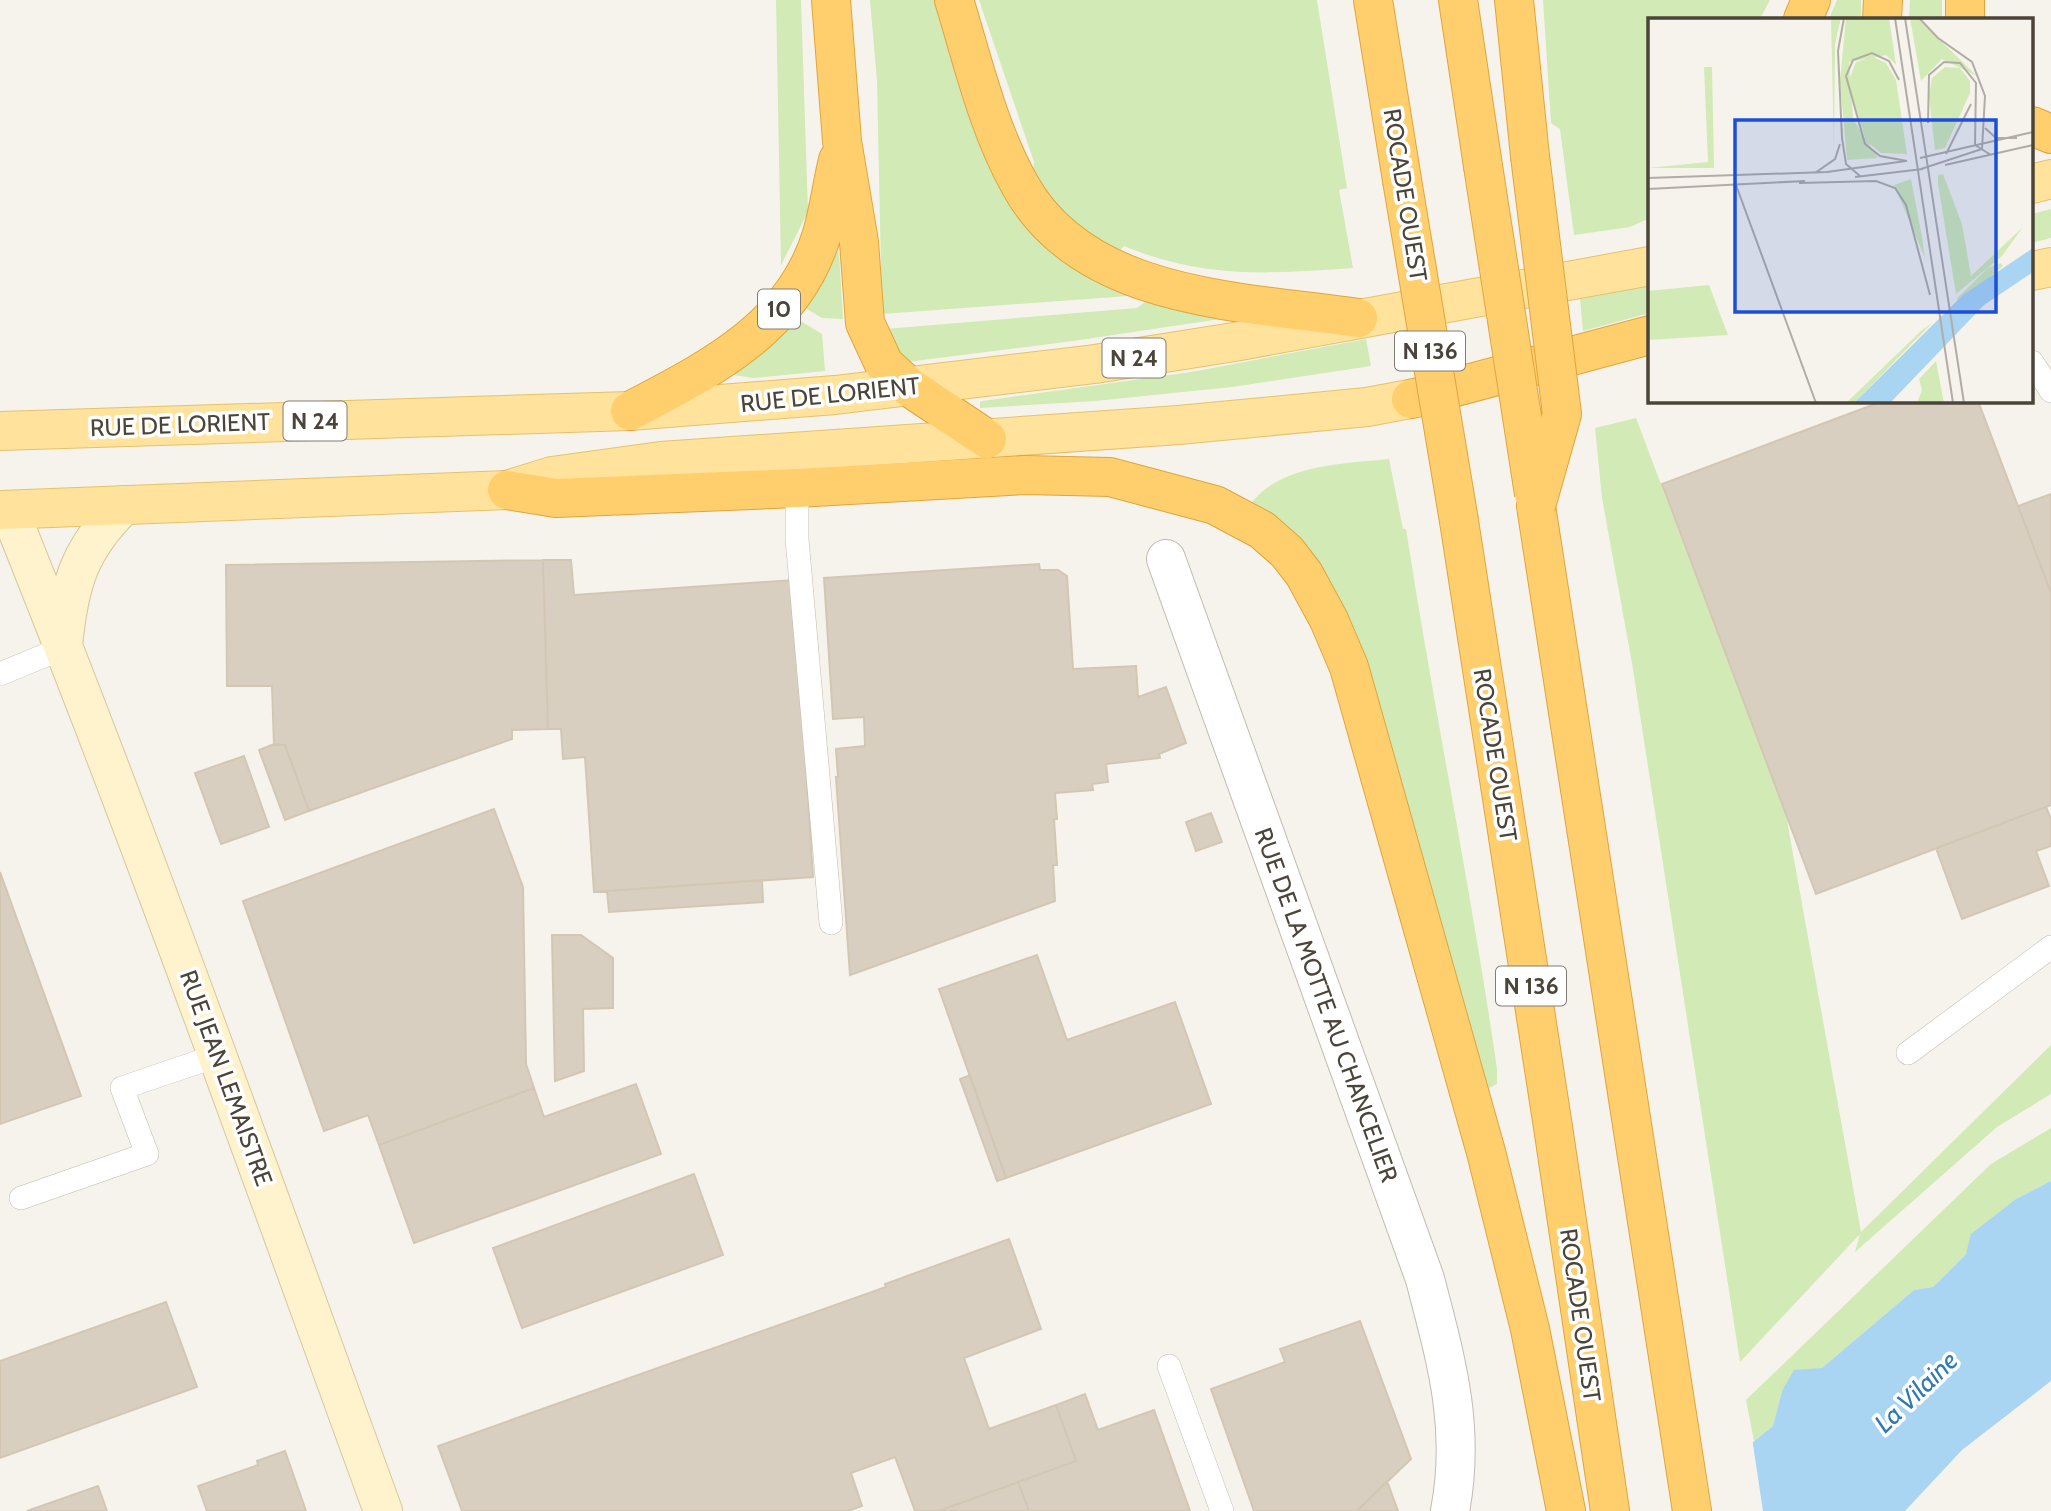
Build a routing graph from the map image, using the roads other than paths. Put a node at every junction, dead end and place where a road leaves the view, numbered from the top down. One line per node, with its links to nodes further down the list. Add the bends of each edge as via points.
1 (831, 0): 14 (highway, 10)
2 (954, 0): 18 (highway, via 1011,169 1037,209 1073,244 1143,282 1215,298)
3 (1373, 0): 46 (highway, ROCADE OUEST / N 136, bridge, via 1459,521)
4 (1458, 0): 31 (highway, bridge)
5 (1514, 0): 31 (highway, bridge, via 1562,414)
6 (1811, 0): 9 (highway)
7 (1883, 0): 10 (highway)
8 (1965, 0): 11 (highway)
9 (1803, 18)
10 (1882, 18)
11 (1965, 18)
12 (2034, 128): 13 (highway)
13 (2051, 134)
14 (842, 141): 22 (highway, via 859,242 866,323 884,364); 25 (highway, 10, via 822,234 810,264 785,303 753,338 706,370)
15 (2051, 179): 16 (main road)
16 (2034, 183)
17 (1648, 266): 18 (main road, RUE DE LORIENT / N 24)
18 (1358, 318): 22 (main road, RUE DE LORIENT / N 24, via 1095,364)
19 (1648, 336): 24 (highway)
20 (1648, 354): 24 (main road)
21 (2034, 365): 23 (lane)
22 (909, 387): 25 (main road, RUE DE LORIENT / N 24); 27 (highway)
23 (2051, 391)
24 (1411, 399): 27 (main road, via 1326,411)
25 (630, 411): 26 (main road, RUE DE LORIENT / N 24)
26 (0, 431)
27 (987, 439): 29 (main road, via 661,461 552,476)
28 (797, 488): 29 (highway, via 556,498); 36 (lane, via 797,539); 42 (highway, via 1025,475 1110,477 1234,513 1262,530 1304,574 1349,667 1486,1152 1527,1315)
29 (507, 490): 30 (main road)
30 (124, 505): 32 (main road); 34 (street, RUE JEAN LEMAISTRE, via 103,526 83,558 68,603)
31 (1536, 506): 47 (highway)
32 (5, 510): 34 (street, RUE JEAN LEMAISTRE)
33 (1166, 559): 45 (street, RUE DE LA MOTTE AU CHANCELIER, via 1425,1279 1455,1411 1457,1459)
34 (63, 648): 35 (lane); 39 (street, RUE JEAN LEMAISTRE)
35 (0, 674)
36 (831, 923)
37 (2051, 947): 38 (lane)
38 (1908, 1052)
39 (219, 1055): 40 (lane, via 122,1088 147,1154); 43 (street, RUE JEAN LEMAISTRE)
40 (21, 1198)
41 (1170, 1366): 44 (lane)
42 (1564, 1500)
43 (383, 1511)
44 (1222, 1511)
45 (1450, 1511)
46 (1610, 1511)
47 (1692, 1511)

